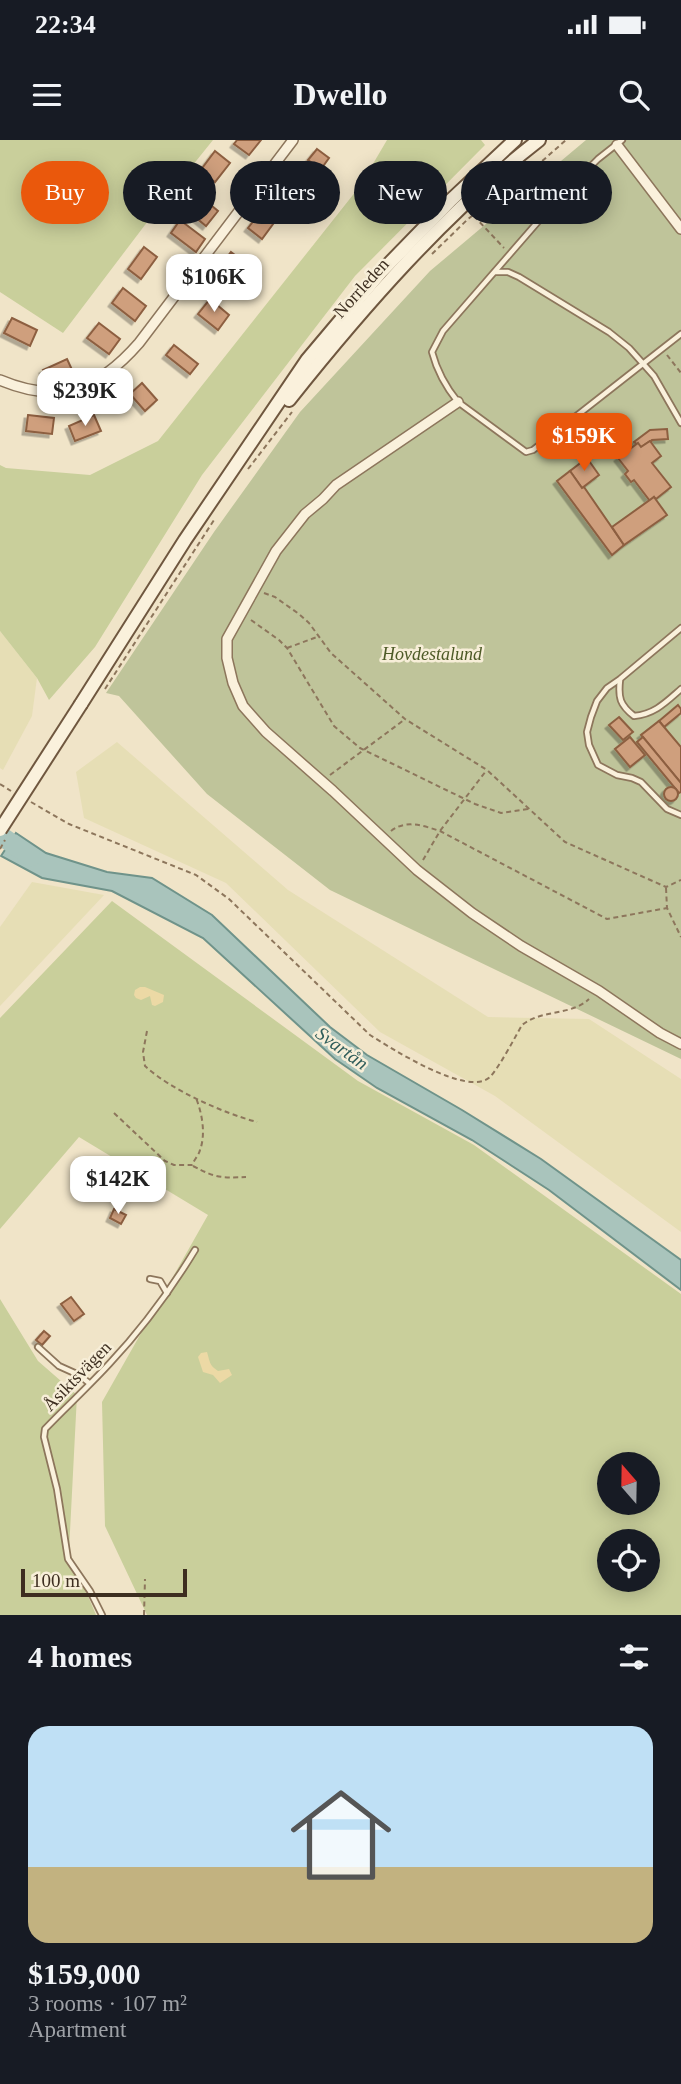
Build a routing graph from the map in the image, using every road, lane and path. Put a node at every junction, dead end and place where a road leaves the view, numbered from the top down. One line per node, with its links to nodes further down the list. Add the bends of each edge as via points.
1 (293, 140): 17 (street, via 139,343 109,373 65,392 43,393)
2 (514, 140): 22 (main road, Norrleden, via 346,312)
3 (566, 140): 6 (path)
4 (537, 141): 22 (main road, Norrleden, via 402,269)
5 (620, 142): 9 (street); 10 (lane, via 598,159)
6 (542, 161)
7 (465, 224): 11 (path)
8 (482, 224): 10 (path)
9 (681, 229)
10 (510, 253): 12 (lane)
11 (432, 255)
12 (494, 272): 15 (lane, via 519,277 609,332); 18 (lane, via 443,331 432,352 441,378)
13 (681, 334): 14 (lane)
14 (662, 348): 15 (lane); 16 (path)
15 (642, 364): 18 (lane, via 526,452); 20 (lane)
16 (681, 373)
17 (0, 380)
18 (458, 402): 24 (street, via 336,485 305,514)
19 (293, 411): 21 (path)
20 (681, 423)
21 (244, 475)
22 (227, 476): 42 (main road, Norrleden, bridge)
23 (217, 516): 31 (path)
24 (254, 589): 25 (street); 27 (path, via 288,605)
25 (241, 614): 28 (path); 35 (street, via 227,639 227,658 243,706)
26 (681, 628): 29 (lane)
27 (318, 636): 28 (path); 32 (path)
28 (287, 648): 33 (path, via 334,726)
29 (620, 679): 30 (lane, via 622,707 634,716 655,711); 41 (lane, via 597,701 591,717 587,732 594,760 617,775 641,782 667,809)
30 (681, 689)
31 (101, 693)
32 (405, 719): 33 (path); 34 (path)
33 (363, 750): 35 (path); 39 (path)
34 (487, 770): 39 (path); 40 (path)
35 (322, 781): 44 (street)
36 (0, 784): 37 (path)
37 (15, 793)
38 (25, 799): 50 (path, via 69,824 196,875 229,899 370,1035 445,1075 472,1083 489,1077 529,1020 572,1009)
39 (464, 800): 40 (path, via 501,813); 43 (path)
40 (529, 808): 47 (path, via 565,842)
41 (681, 815)
42 (0, 830)
43 (440, 831): 44 (path, via 417,824 396,827); 45 (path); 48 (path, via 607,919)
44 (383, 839): 45 (street)
45 (417, 870): 50 (street, via 521,946)
46 (681, 880): 47 (path)
47 (666, 887): 48 (path)
48 (667, 908): 49 (path)
49 (681, 937)
50 (599, 990): 52 (street)
51 (148, 1031): 53 (path, via 145,1066)
52 (681, 1044)
53 (196, 1098): 55 (path); 56 (path, via 201,1112 201,1150)
54 (114, 1113): 56 (path, via 165,1161)
55 (257, 1122)
56 (192, 1165): 57 (path, via 211,1176)
57 (246, 1177)
58 (195, 1250): 60 (lane, Åsiktsvägen)
59 (150, 1279): 60 (lane, via 160,1281)
60 (167, 1294): 62 (lane, Åsiktsvägen)
61 (38, 1347): 62 (lane, via 59,1367)
62 (89, 1383): 64 (lane, Åsiktsvägen, via 45,1429 44,1437 68,1559)
63 (145, 1579): 65 (path)
64 (102, 1615)
65 (144, 1615)

